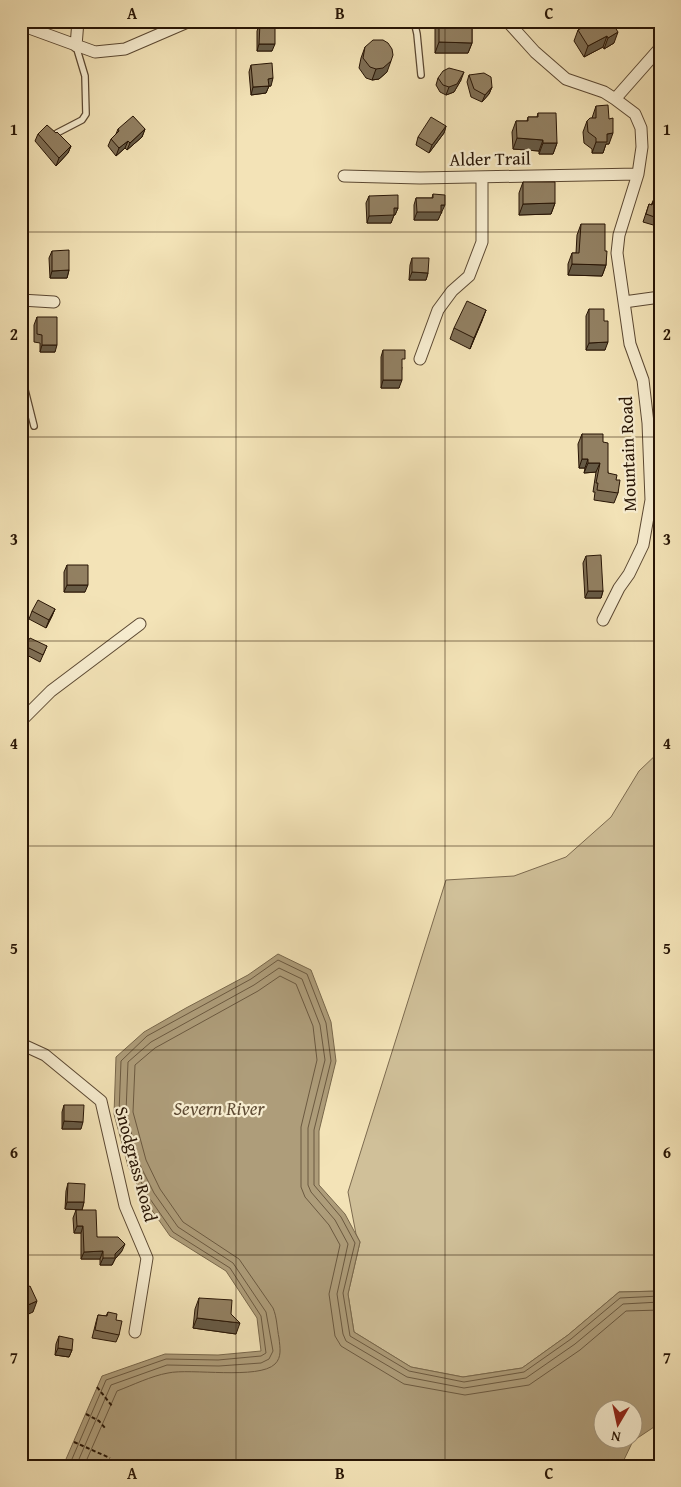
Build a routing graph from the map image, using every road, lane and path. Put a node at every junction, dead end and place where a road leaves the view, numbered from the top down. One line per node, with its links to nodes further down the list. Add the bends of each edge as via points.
1 (78, 21): 6 (street)
2 (190, 21): 6 (street, via 124,49 94,52)
3 (414, 21): 8 (lane)
4 (507, 21): 9 (street, Mountain Road, via 566,79)
5 (21, 25): 6 (street)
6 (76, 46): 10 (lane, via 86,76 86,114 82,120)
7 (660, 48): 9 (street)
8 (421, 75)
9 (615, 99): 11 (street, Mountain Road, via 635,114 642,128)
10 (58, 133)
11 (638, 174): 13 (street, Alder Trail); 17 (street, Mountain Road, via 616,254)
12 (344, 176): 13 (street, Alder Trail)
13 (482, 177): 18 (street, via 482,242 469,276 438,310)
14 (660, 297): 17 (street)
15 (21, 300): 16 (street)
16 (54, 302)
17 (624, 302): 21 (street, Mountain Road, via 630,344 643,380 651,500 643,544)
18 (420, 359)
19 (21, 374): 20 (lane)
20 (34, 426)
21 (603, 620)
22 (140, 624): 23 (street, via 51,691)
23 (21, 721)
24 (21, 1044): 25 (street, Snodgrass Road, via 45,1055 101,1101 125,1206 147,1258)
25 (135, 1332)
26 (97, 1387): 27 (path)
27 (112, 1406)
28 (86, 1414): 29 (path, via 100,1421)
29 (106, 1429)
30 (74, 1442): 31 (path)
31 (110, 1458)

